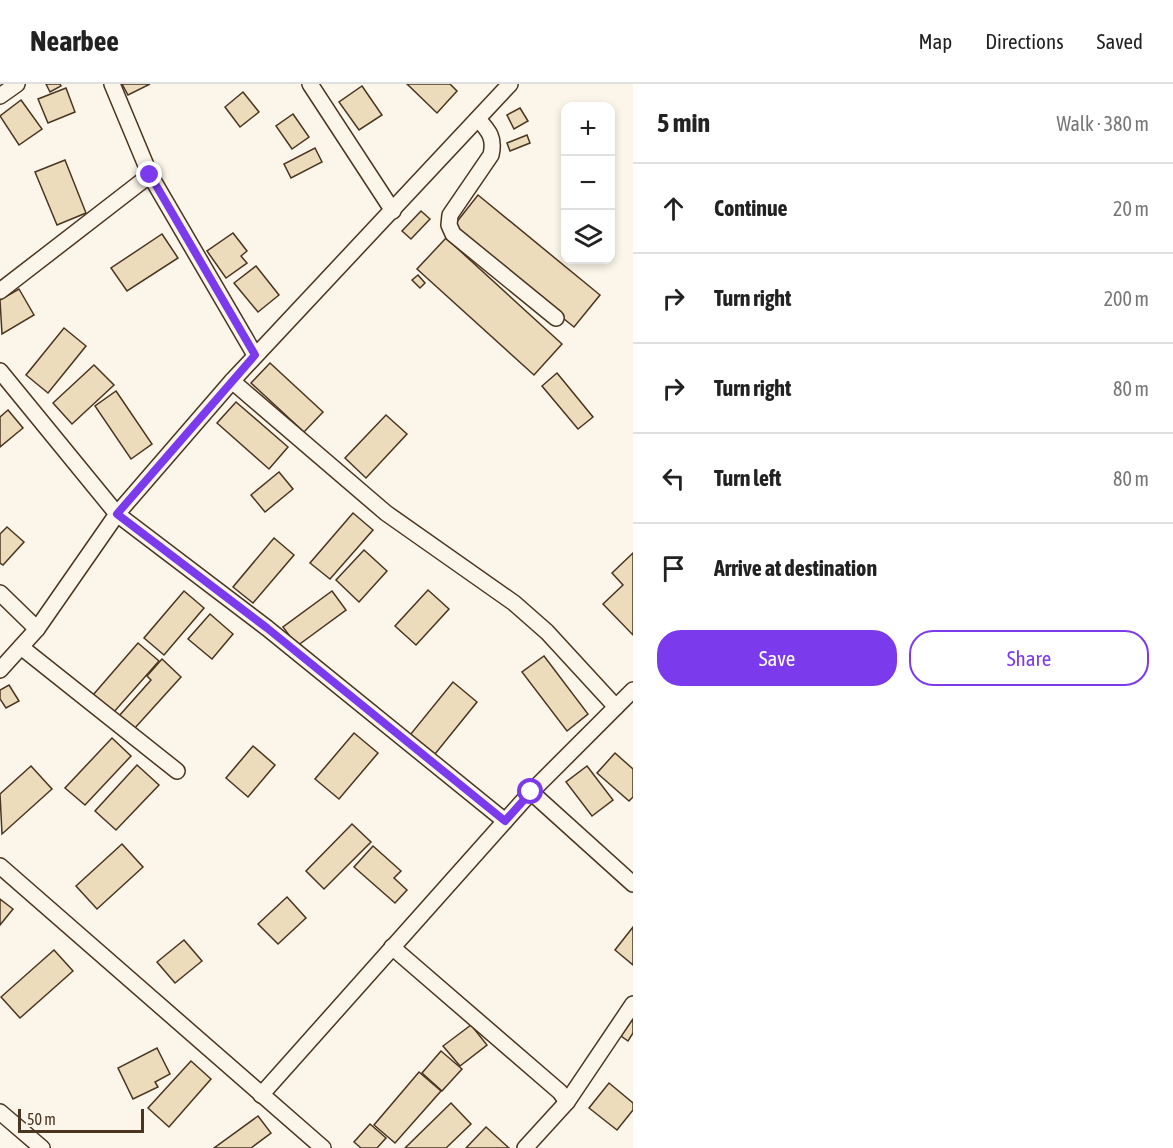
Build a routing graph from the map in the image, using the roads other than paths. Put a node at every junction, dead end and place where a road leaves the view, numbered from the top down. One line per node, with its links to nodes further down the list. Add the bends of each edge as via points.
1 (17, 84): 5 (street)
2 (112, 84): 7 (street)
3 (310, 84): 8 (street)
4 (510, 84): 6 (street)
5 (0, 96)
6 (478, 119): 8 (street); 10 (street, via 491,134 494,145 450,215 449,225 453,234)
7 (150, 175): 9 (street); 11 (street)
8 (393, 211): 11 (street)
9 (0, 291)
10 (555, 318)
11 (255, 355): 13 (street)
12 (0, 371): 14 (street)
13 (232, 381): 14 (street); 20 (street, via 386,513 514,603 547,632)
14 (117, 514): 16 (street); 23 (street, via 267,628)
15 (0, 593): 16 (street)
16 (37, 629): 17 (street)
17 (21, 647): 18 (street); 21 (street)
18 (0, 670)
19 (633, 690): 20 (street)
20 (616, 707): 22 (street)
21 (177, 771)
22 (531, 792): 23 (street); 25 (street)
23 (505, 821): 26 (street)
24 (0, 866): 28 (street)
25 (633, 884)
26 (392, 947): 28 (street); 29 (street)
27 (633, 1004): 29 (street)
28 (261, 1095): 32 (street)
29 (567, 1102): 33 (street)
30 (0, 1112): 31 (street)
31 (42, 1148)
32 (323, 1148)
33 (525, 1148)

